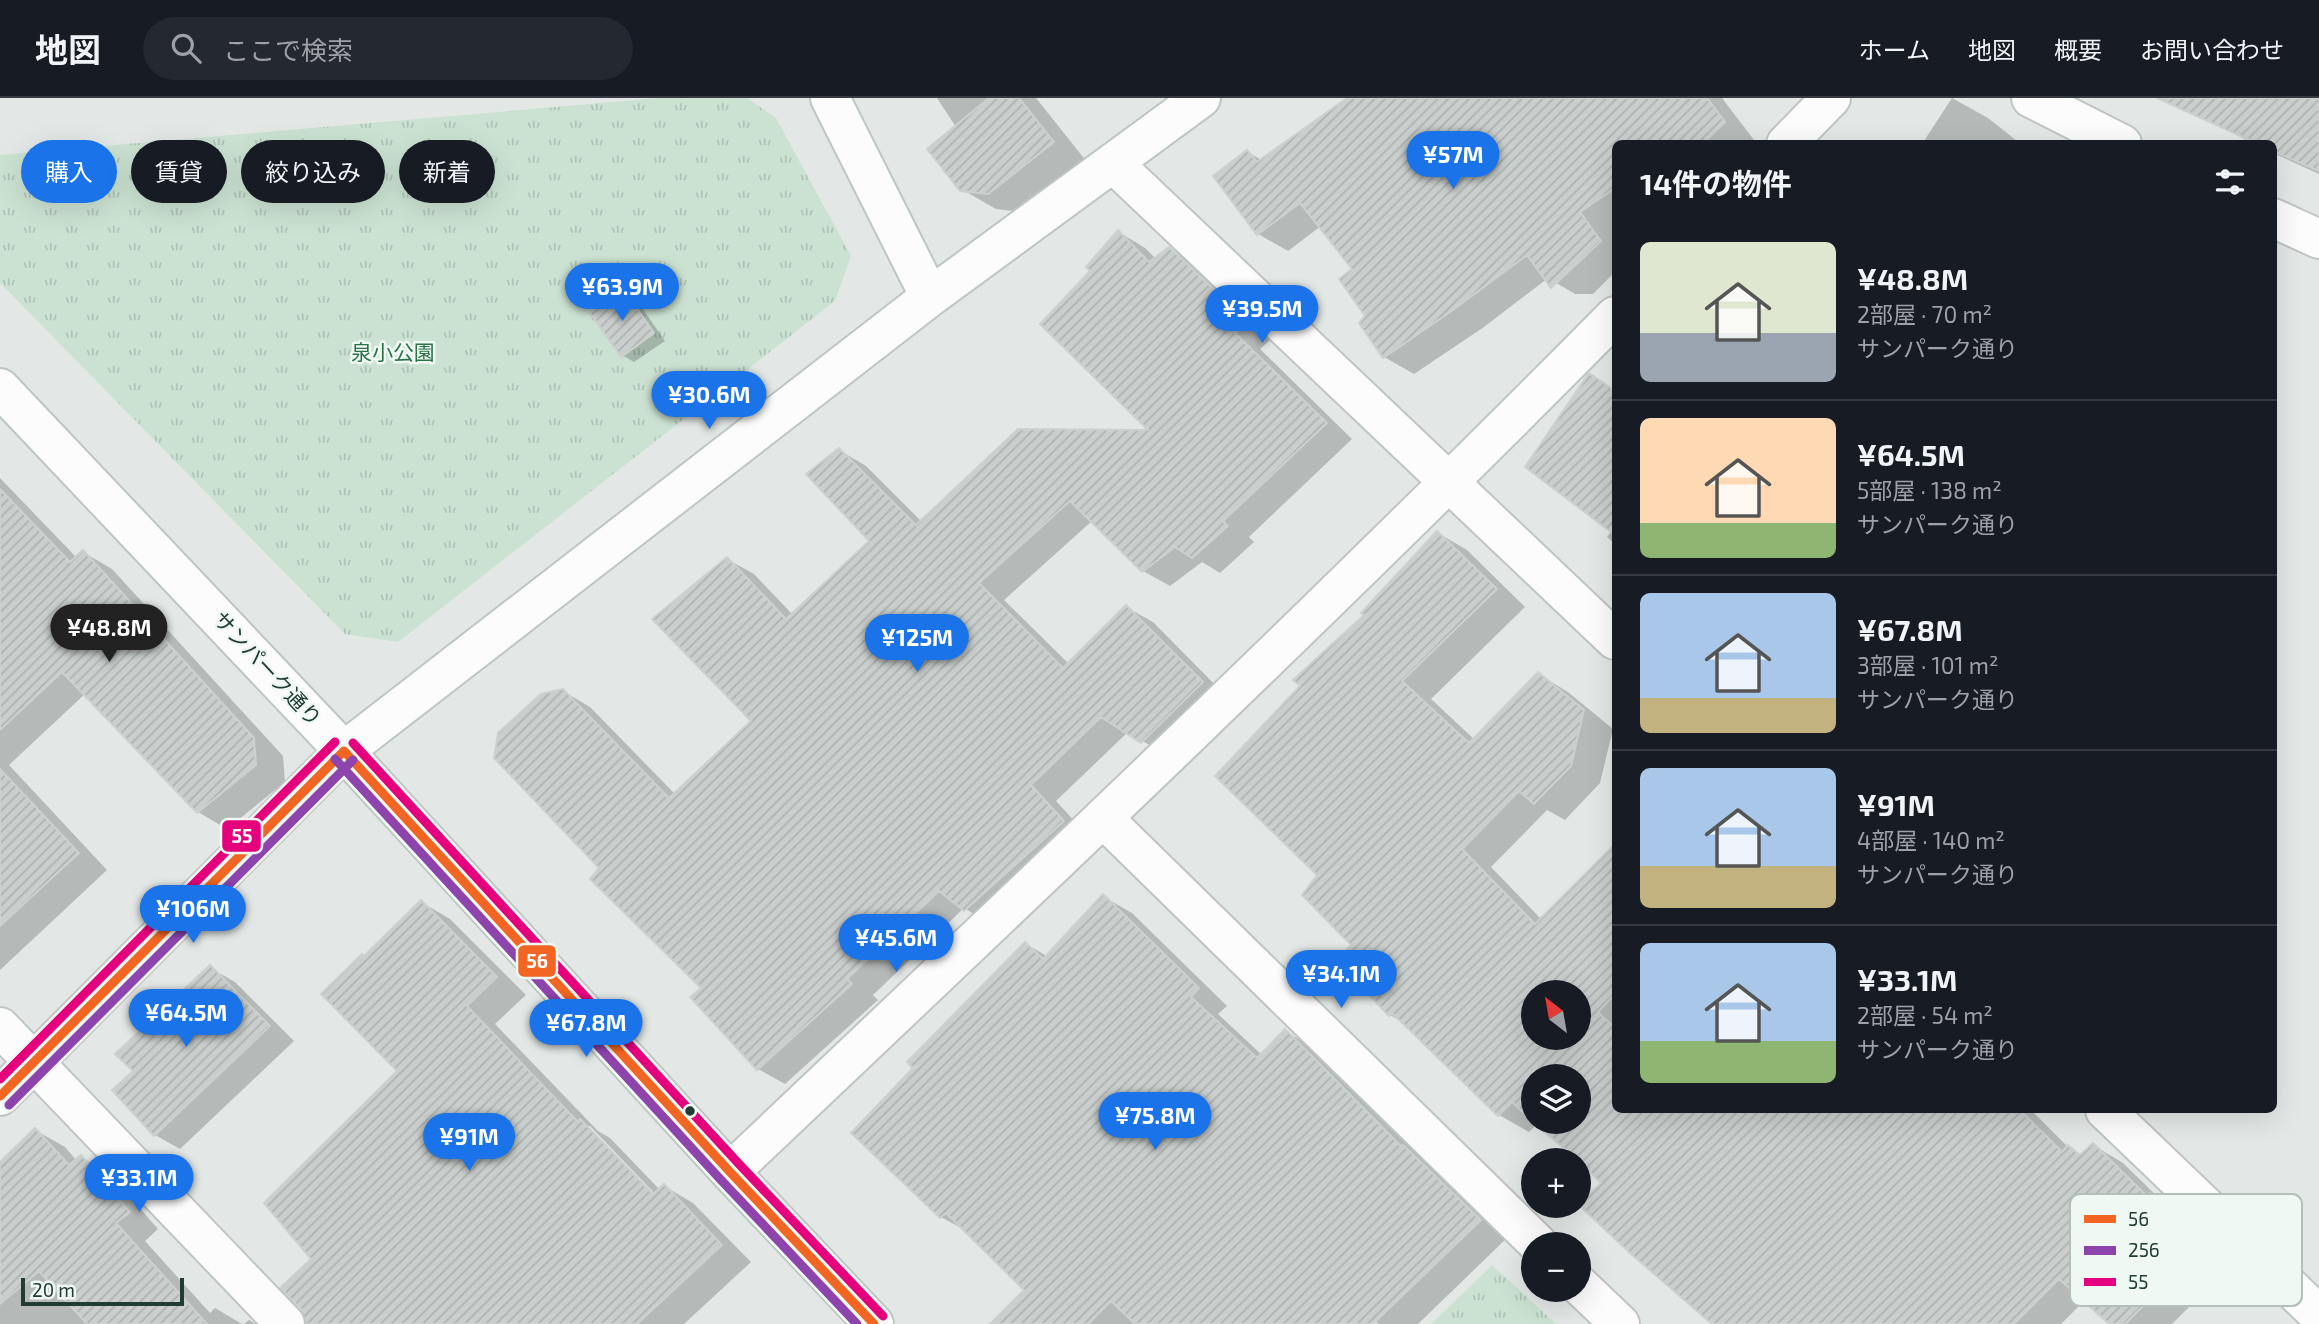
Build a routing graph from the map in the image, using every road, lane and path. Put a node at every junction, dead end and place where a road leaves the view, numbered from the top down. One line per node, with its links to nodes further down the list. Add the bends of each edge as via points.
1 (830, 98): 10 (street)
2 (1201, 98): 7 (street)
3 (1831, 98): 5 (street)
4 (2031, 98): 6 (street)
5 (1790, 140)
6 (2114, 140)
7 (1114, 164): 10 (street); 13 (street)
8 (2277, 220): 9 (street)
9 (2319, 239)
10 (930, 297): 15 (street)
11 (1612, 319): 13 (street)
12 (0, 388): 15 (street, サンパーク通り)
13 (1450, 483): 14 (street); 16 (street)
14 (1612, 637)
15 (344, 751): 18 (street); 21 (street, サンパーク通り)
16 (1103, 818): 21 (street); 23 (street)
17 (0, 1027): 18 (street)
18 (34, 1063): 19 (street); 27 (street)
19 (0, 1096)
20 (2108, 1113): 22 (street)
21 (730, 1172): 28 (street, サンパーク通り)
22 (2193, 1194)
23 (1526, 1232)
24 (1591, 1296): 29 (street)
25 (2302, 1299): 26 (street)
26 (2319, 1315)
27 (285, 1324)
28 (873, 1324)
29 (1620, 1324)

